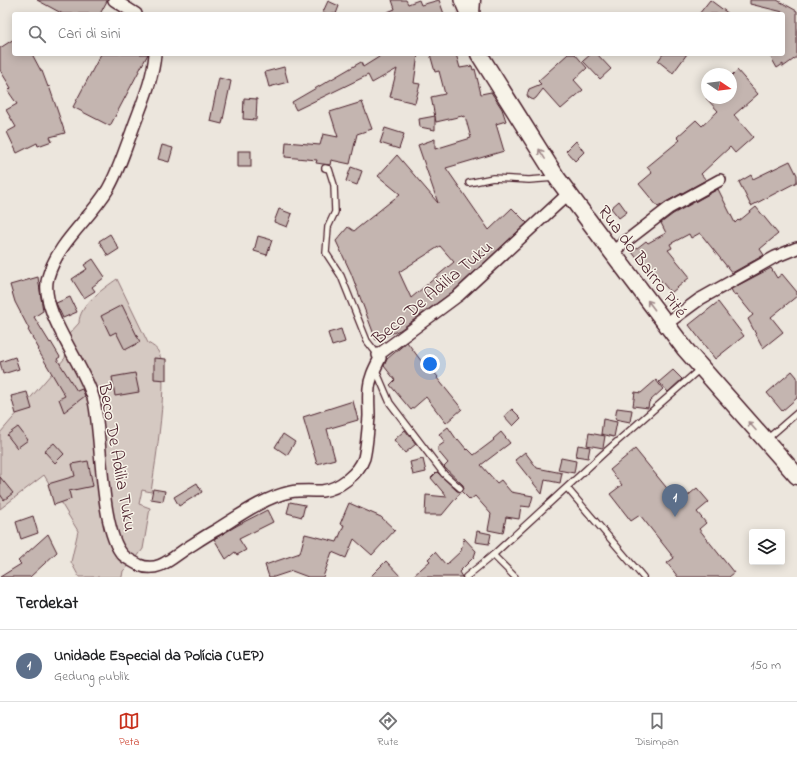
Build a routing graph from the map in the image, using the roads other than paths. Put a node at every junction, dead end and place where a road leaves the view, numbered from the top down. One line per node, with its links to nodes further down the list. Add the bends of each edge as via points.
1 (114, 0): 4 (street)
2 (460, 0): 5 (street)
3 (472, 0): 6 (main road)
4 (133, 12)
5 (465, 12)
6 (471, 12)
7 (155, 56): 18 (street, Beco De Adilia Tuku, via 149,84 108,190 62,248 48,275 46,285 54,317 89,383 94,398 109,523 123,555 144,567 159,566 252,508 291,491 333,488 353,475 359,469 366,446 369,389)
8 (481, 56): 10 (main road, Rua do Bairro Pité, one-way to 8)
9 (325, 168): 17 (lane, via 329,169 334,185 335,212 328,227 326,252 341,276 367,341)
10 (557, 178): 12 (lane, via 493,178); 13 (main road, Rua do Bairro Pité)
11 (720, 180): 15 (street, via 669,208)
12 (469, 183)
13 (568, 194): 15 (main road, Rua do Bairro Pité); 17 (street, Beco De Adilia Tuku, via 459,295)
14 (797, 248): 16 (street, via 775,257 700,299)
15 (612, 252): 16 (main road, Rua do Bairro Pité, one-way to 15)
16 (666, 324): 19 (main road, Rua do Bairro Pité)
17 (378, 355): 18 (street, Beco De Adilia Tuku, via 380,358)
18 (375, 368): 23 (lane, via 390,403 444,474)
19 (701, 368): 21 (main road, Rua do Bairro Pité, one-way to 19); 24 (lane)
20 (797, 412): 21 (lane)
21 (765, 440): 22 (main road, Rua do Bairro Pité)
22 (797, 476)
23 (460, 488)
24 (567, 488): 25 (lane); 28 (lane)
25 (494, 554): 26 (lane); 27 (lane)
26 (466, 577)
27 (515, 577)
28 (643, 577)

